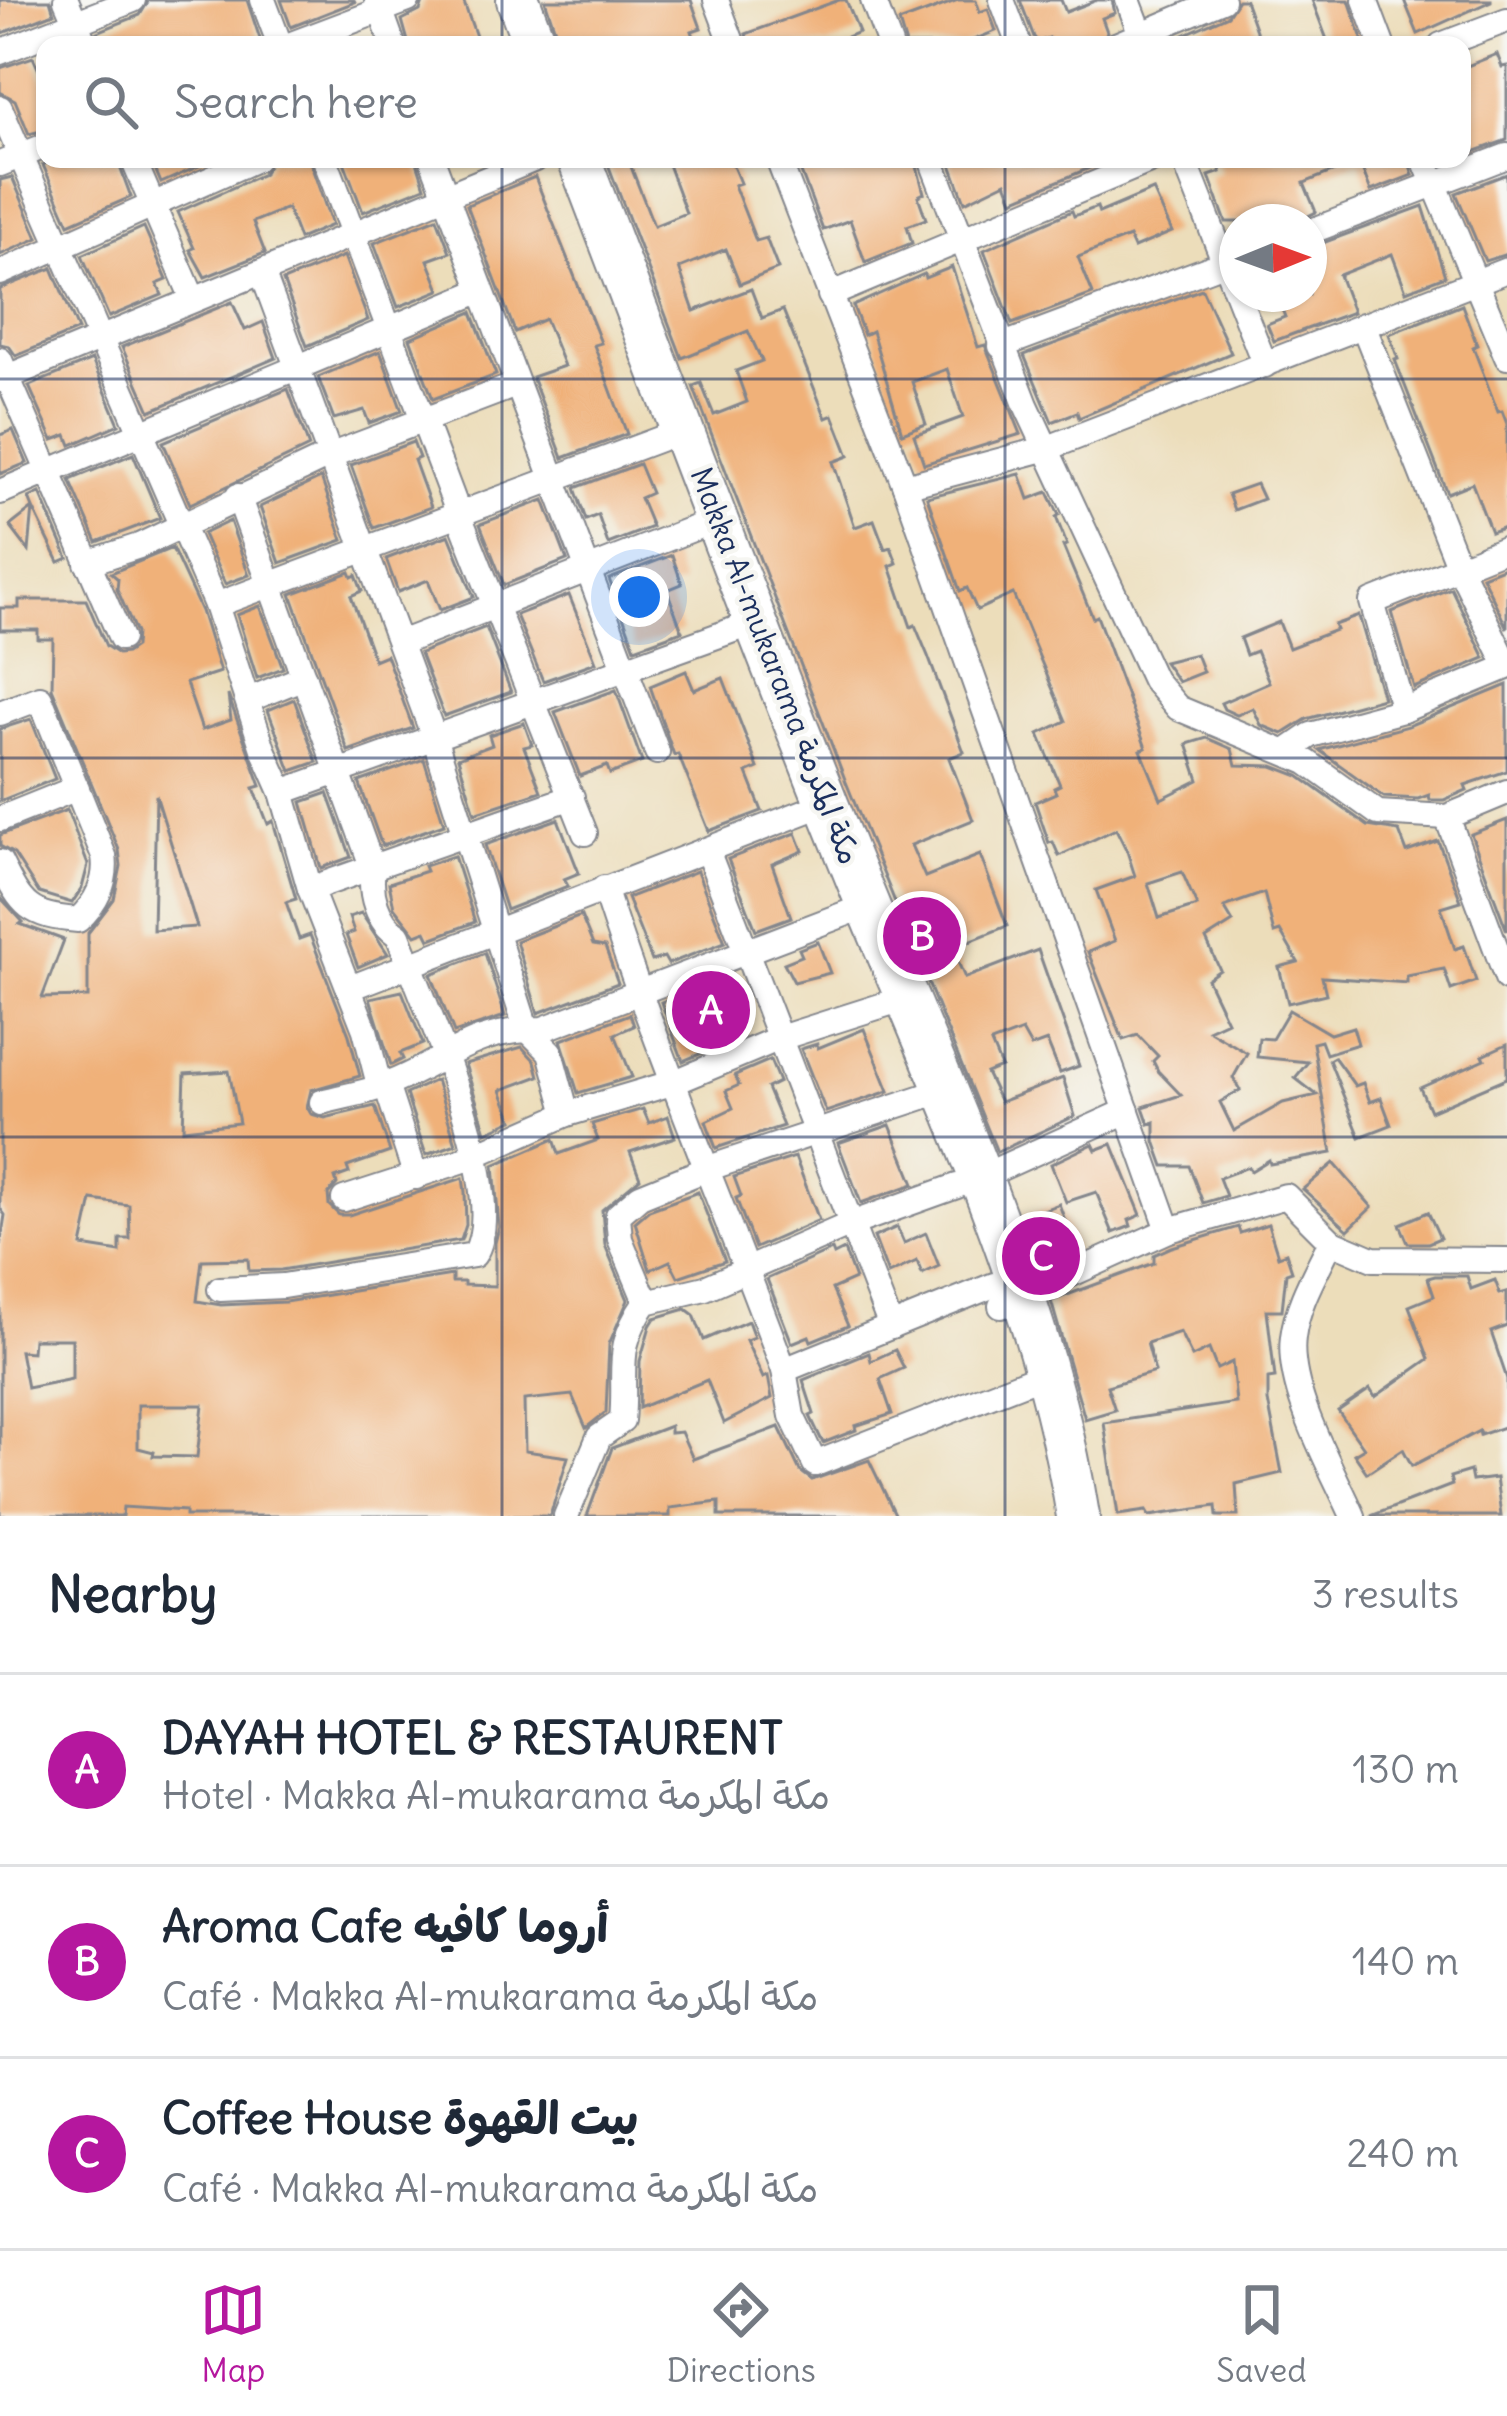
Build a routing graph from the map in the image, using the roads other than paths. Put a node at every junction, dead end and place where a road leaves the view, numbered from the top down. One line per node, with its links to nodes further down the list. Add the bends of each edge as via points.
1 (133, 0): 14 (street)
2 (262, 0): 16 (street)
3 (408, 0): 12 (street)
4 (494, 0): 19 (highway)
5 (518, 0): 20 (highway)
6 (716, 0): 21 (street)
7 (874, 0): 22 (street)
8 (1002, 0): 23 (street)
9 (1128, 0): 24 (street)
10 (1222, 0): 25 (street)
11 (1365, 0): 26 (street)
12 (378, 5): 17 (street); 18 (street)
13 (1507, 20): 27 (street)
14 (75, 22): 15 (street)
15 (40, 36)
16 (276, 36)
17 (309, 36)
18 (390, 36)
19 (507, 36)
20 (532, 36)
21 (730, 36)
22 (887, 36)
23 (1016, 36)
24 (1142, 36)
25 (1152, 36)
26 (1379, 36)
27 (1465, 36)
28 (36, 38): 29 (street)
29 (0, 52)
30 (0, 109): 31 (street)
31 (22, 156): 52 (street)
32 (1507, 156): 45 (street)
33 (137, 168): 47 (street)
34 (236, 168): 47 (street)
35 (329, 168): 49 (street)
36 (435, 168): 46 (street)
37 (515, 168): 46 (street)
38 (558, 168): 73 (highway, Makka Al-mukarama مكة المكرمة)
39 (582, 168): 110 (highway, Makka Al-mukarama مكة المكرمة)
40 (781, 168): 59 (street)
41 (934, 168): 51 (street)
42 (1133, 168): 51 (street)
43 (1188, 168): 50 (street)
44 (1427, 168): 45 (street)
45 (1433, 186): 48 (street); 57 (street)
46 (445, 199): 49 (street); 58 (street)
47 (152, 206): 52 (street); 60 (street)
48 (1327, 225)
49 (354, 233): 55 (street); 63 (street)
50 (1219, 235)
51 (961, 241): 59 (street); 65 (street)
52 (63, 248): 56 (street); 64 (street)
53 (1219, 265): 65 (street)
54 (1507, 270): 57 (street)
55 (262, 272): 60 (street); 68 (street)
56 (0, 274)
57 (1476, 282): 62 (street); 66 (street)
58 (480, 291): 63 (street); 70 (street)
59 (830, 296): 78 (street)
60 (193, 299): 64 (street)
61 (1247, 312): 67 (street)
62 (1363, 325): 67 (street); 87 (street)
63 (392, 329): 68 (street); 71 (street)
64 (101, 337): 69 (street); 72 (street)
65 (1001, 346): 74 (street)
66 (1507, 357)
67 (1264, 365): 74 (street)
68 (296, 367): 72 (street); 75 (street)
69 (2, 372): 76 (street)
70 (516, 385): 71 (street); 77 (street)
71 (426, 421): 75 (street); 81 (street)
72 (144, 431): 76 (street); 82 (street)
73 (665, 437): 77 (street); 83 (highway, Makka Al-mukarama مكة المكرمة)
74 (1048, 448): 78 (street); 104 (street, via 1154,680 1178,708)
75 (329, 456): 80 (street); 85 (street)
76 (46, 470): 79 (street); 86 (street)
77 (555, 481): 81 (street); 88 (street)
78 (905, 485): 136 (street)
79 (0, 492)
80 (238, 496): 82 (street); 89 (street)
81 (459, 515): 85 (street); 91 (street)
82 (182, 523): 86 (street); 90 (street)
83 (700, 526): 88 (street); 92 (highway, Makka Al-mukarama مكة المكرمة)
84 (1507, 548): 87 (street)
85 (364, 551): 89 (street); 94 (street)
86 (87, 563): 93 (street)
87 (1458, 565): 95 (street); 100 (street, via 1372,602)
88 (588, 567): 91 (street); 96 (street)
89 (272, 586): 90 (street); 97 (street)
90 (216, 605): 98 (street)
91 (494, 607): 94 (street); 99 (street)
92 (739, 628): 96 (street); 110 (highway, Makka Al-mukarama مكة المكرمة)
93 (121, 638)
94 (400, 643): 102 (street)
95 (1507, 666): 100 (street)
96 (625, 668): 99 (street); 103 (street)
97 (304, 677): 98 (street); 105 (street)
98 (248, 700): 107 (street)
99 (532, 700): 102 (street); 109 (street)
100 (1403, 710): 104 (street, via 1311,735)
101 (0, 713): 106 (street, via 40,698)
102 (434, 737): 105 (street); 113 (street)
103 (657, 752)
104 (1286, 752): 112 (street, via 1378,813)
105 (340, 771): 107 (street); 117 (street)
106 (77, 788): 111 (street); 116 (street, via 107,873 94,906 78,920 39,916 16,896)
107 (282, 792): 119 (street)
108 (1507, 792): 112 (street)
109 (572, 796): 113 (street); 114 (street)
110 (818, 807): 115 (street); 120 (highway, Makka Al-mukarama مكة المكرمة); 142 (highway, Makka Al-mukarama مكة المكرمة)
111 (0, 818)
112 (1447, 818): 121 (street)
113 (466, 831): 117 (street); 122 (street)
114 (585, 833)
115 (707, 850): 118 (street); 123 (street)
116 (0, 862)
117 (373, 869): 119 (street); 124 (street, via 380,916 398,935)
118 (604, 888): 122 (street); 127 (street)
119 (310, 889): 126 (street)
120 (850, 912): 123 (street); 128 (highway, Makka Al-mukarama مكة المكرمة)
121 (1497, 927): 125 (street)
122 (496, 931): 124 (street); 129 (street)
123 (747, 954): 127 (street); 130 (street)
124 (410, 968): 126 (street); 131 (street)
125 (1507, 978)
126 (350, 988): 133 (street, via 376,1077)
127 (638, 993): 129 (street, via 543,1029); 132 (street)
128 (887, 1004): 130 (street); 134 (highway, Makka Al-mukarama مكة المكرمة)
129 (526, 1028): 131 (street); 137 (street, via 550,1052)
130 (779, 1038): 132 (street); 138 (street)
131 (442, 1055): 133 (street); 139 (street)
132 (675, 1082): 137 (street); 140 (street)
133 (386, 1085): 135 (street); 141 (street)
134 (926, 1096): 138 (street); 142 (highway, Makka Al-mukarama مكة المكرمة)
135 (322, 1102)
136 (1126, 1111): 142 (street); 145 (street)
137 (567, 1114): 139 (street)
138 (816, 1132): 140 (street); 144 (street)
139 (478, 1151): 141 (street); 149 (street, via 485,1234 474,1255)
140 (709, 1168): 148 (street); 151 (street, via 640,1196 618,1215)
141 (416, 1177): 143 (street)
142 (968, 1182): 144 (street); 150 (highway, Makka Al-mukarama مكة المكرمة)
143 (344, 1198)
144 (851, 1224): 148 (street); 152 (street)
145 (1169, 1230): 146 (street, via 1286,1196); 150 (street)
146 (1331, 1240): 147 (street, via 1372,1259); 158 (street, via 1302,1303 1293,1363)
147 (1507, 1260)
148 (746, 1268): 151 (street); 153 (street)
149 (220, 1289)
150 (1006, 1296): 152 (street); 154 (highway, Makka Al-mukarama مكة المكرمة); 157 (highway, Makka Al-mukarama مكة المكرمة, via 1052,1387)
151 (646, 1302): 155 (street, via 622,1346 622,1421 599,1437)
152 (891, 1327): 153 (street)
153 (784, 1370): 154 (street, via 792,1416 815,1464)
154 (1027, 1381): 156 (highway, Makka Al-mukarama مكة المكرمة)
155 (566, 1516)
156 (1050, 1516)
157 (1078, 1516)
158 (1353, 1516)

